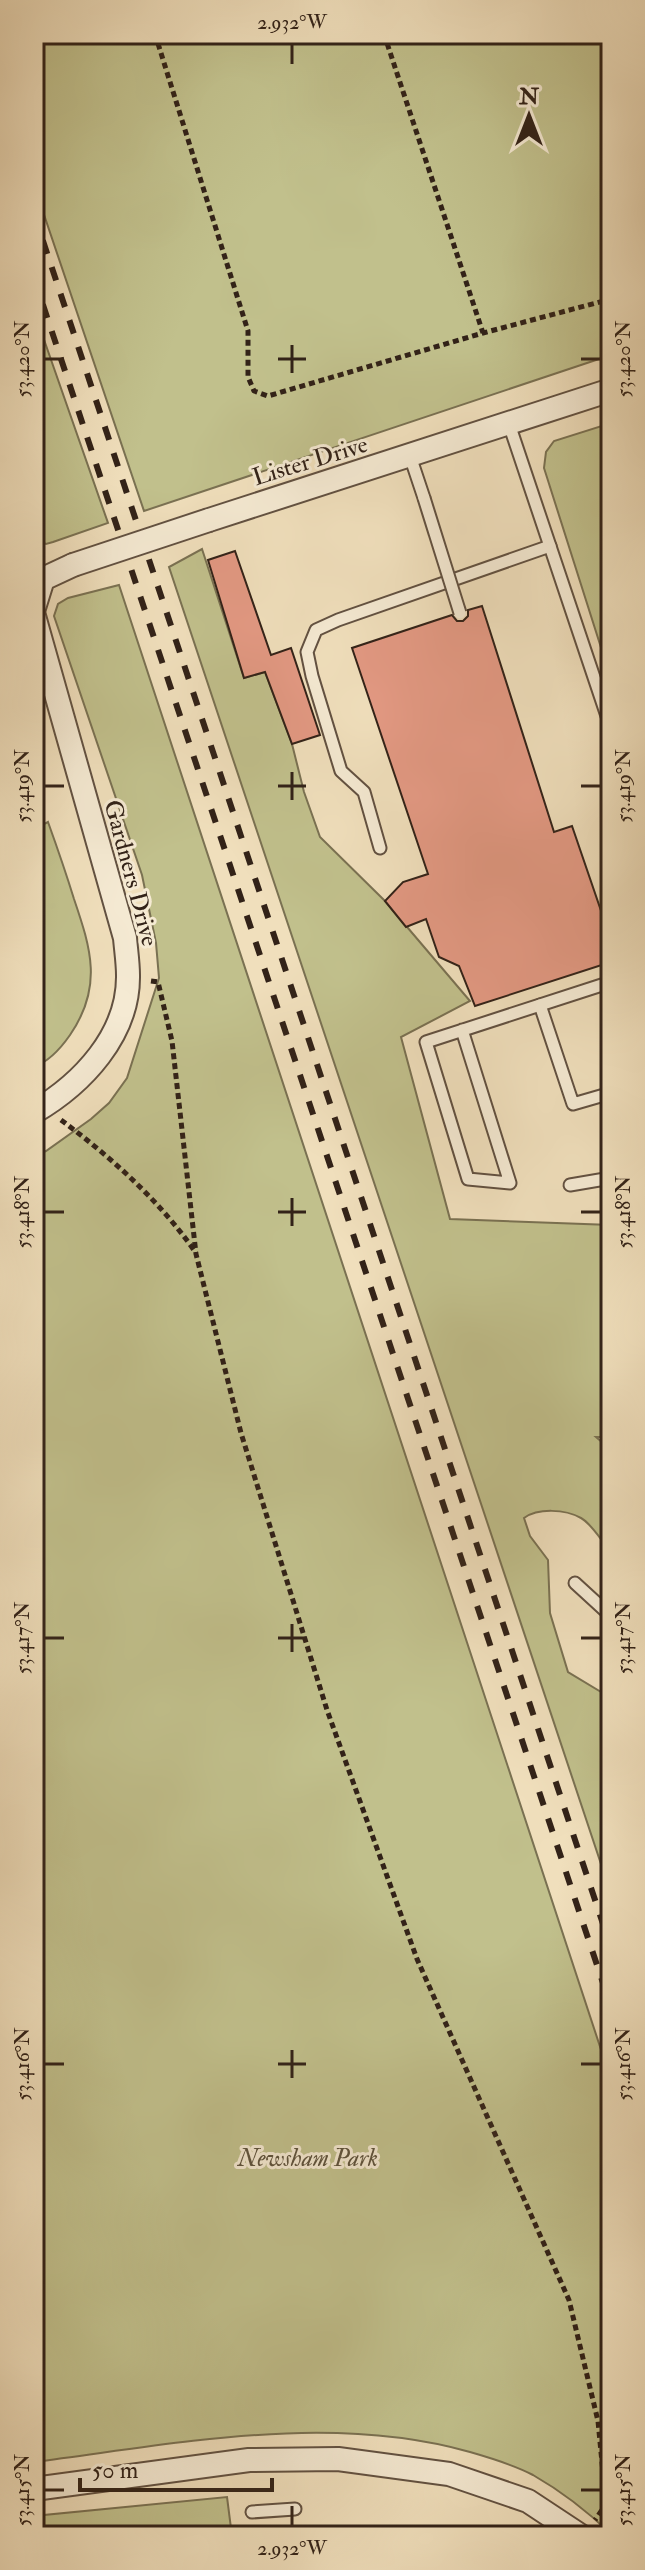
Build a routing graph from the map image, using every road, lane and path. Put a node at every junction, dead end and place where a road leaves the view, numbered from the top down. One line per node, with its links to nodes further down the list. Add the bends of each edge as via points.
1 (155, 34): 4 (path, via 248,331 248,377 254,391 268,396)
2 (384, 34): 4 (path)
3 (611, 299): 4 (path)
4 (483, 333)
5 (611, 390): 6 (street, Lister Drive)
6 (509, 424): 7 (street, Lister Drive); 8 (lane)
7 (410, 456): 9 (street, Lister Drive, bridge, via 73,565 43,579); 10 (lane, bridge)
8 (550, 546): 11 (lane); 13 (lane, via 316,630 307,652 312,676 341,771 364,792)
9 (35, 607): 14 (street, Gardners Drive, via 125,938)
10 (460, 613)
11 (610, 723): 12 (lane)
12 (611, 790)
13 (380, 848)
14 (129, 977): 19 (street, Gardners Drive, via 122,1012 103,1054); 22 (path, via 158,982 166,1015)
15 (611, 982): 16 (lane)
16 (540, 1005): 17 (lane); 18 (lane, via 573,1104)
17 (462, 1030): 17 (lane, via 426,1042 468,1179 510,1183)
18 (611, 1093)
19 (38, 1110): 22 (path, via 75,1131 147,1193)
20 (611, 1178): 21 (lane)
21 (570, 1185)
22 (196, 1254): 26 (path, via 241,1433 327,1710 417,1959 569,2300 598,2421)
23 (575, 1583): 24 (lane)
24 (611, 1616)
25 (34, 2489): 31 (street, via 249,2460 338,2459 449,2474 528,2501)
26 (606, 2504): 29 (path); 31 (path)
27 (295, 2509): 28 (lane)
28 (252, 2512)
29 (611, 2515)
30 (611, 2523): 32 (path)
31 (585, 2532)
32 (602, 2536)

